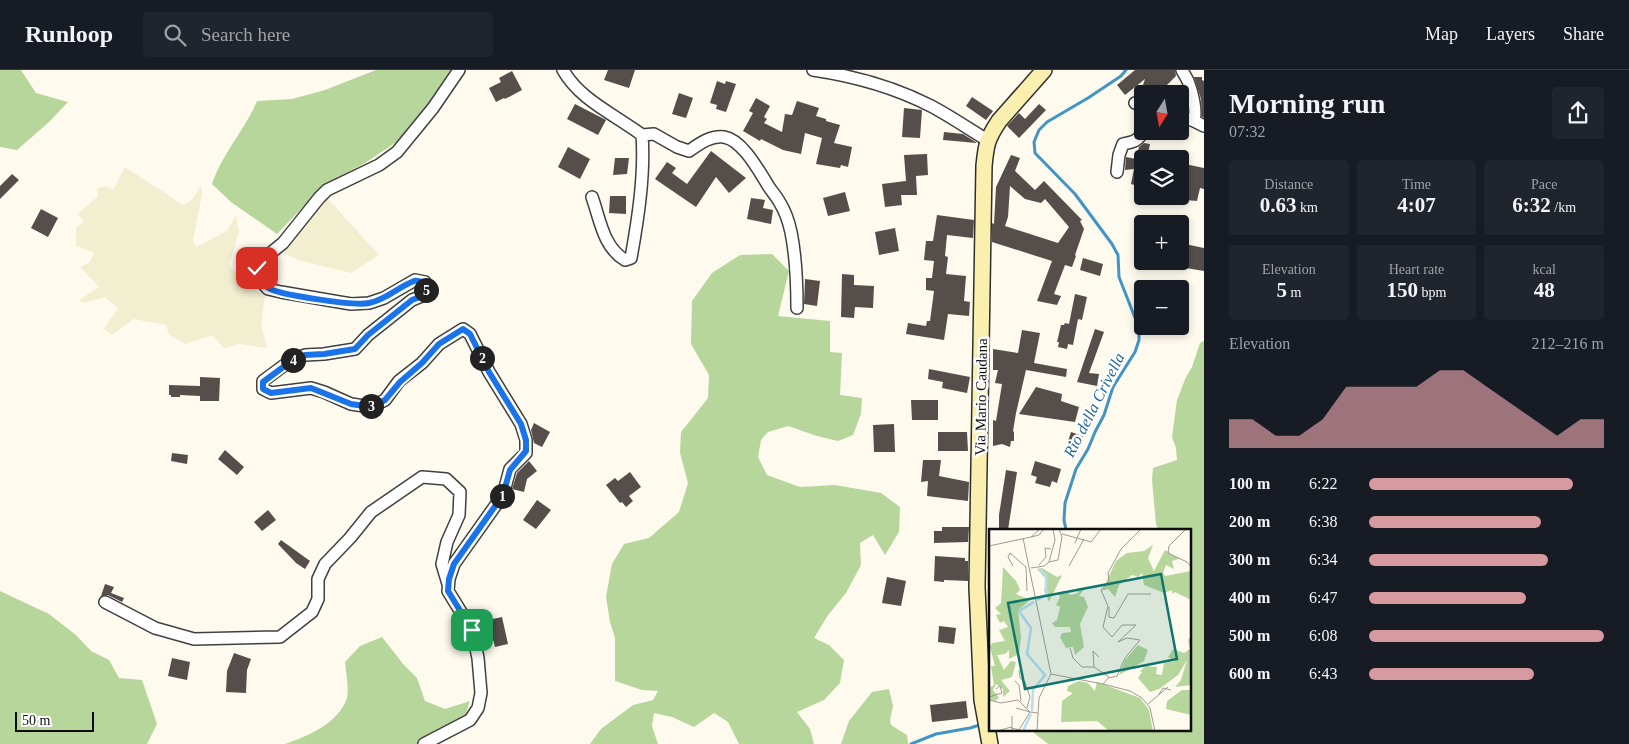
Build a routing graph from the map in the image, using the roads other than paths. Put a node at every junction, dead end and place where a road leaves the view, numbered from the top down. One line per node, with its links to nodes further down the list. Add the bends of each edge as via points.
1 (459, 70): 13 (street, via 397,152 379,165 327,190 283,244 257,268 258,278 268,289 351,304 384,298 415,280 425,282 427,288 422,296 405,305 355,349 305,355 290,362 263,382 263,389 271,393 311,388 351,404 371,407 385,400 439,344 463,329 470,334 521,424 526,453 510,470 503,495 454,564)
2 (563, 70): 7 (street, via 582,94)
3 (813, 70): 8 (street, via 879,84 932,106)
4 (1044, 70): 8 (main road, Via Mario Caudana, via 999,121)
5 (1182, 70): 6 (street, via 1188,79)
6 (1199, 124)
7 (642, 134): 11 (street, via 642,173 631,258 625,260 616,255 607,242); 12 (street, via 654,134 690,151 712,138 725,137 741,147 781,204 790,230)
8 (987, 140): 16 (main road, Via Mario Caudana, via 977,587 982,700)
9 (1136, 140): 10 (street, via 1123,144)
10 (1117, 172)
11 (592, 197)
12 (797, 308)
13 (448, 586): 14 (street, via 442,564 459,514 460,492 446,478 422,477 372,512 325,564 318,579 318,599 312,612 280,637 194,639 155,628); 15 (street, via 472,630 478,658 478,708 470,720)
14 (105, 602)
15 (424, 744)
16 (990, 744)

